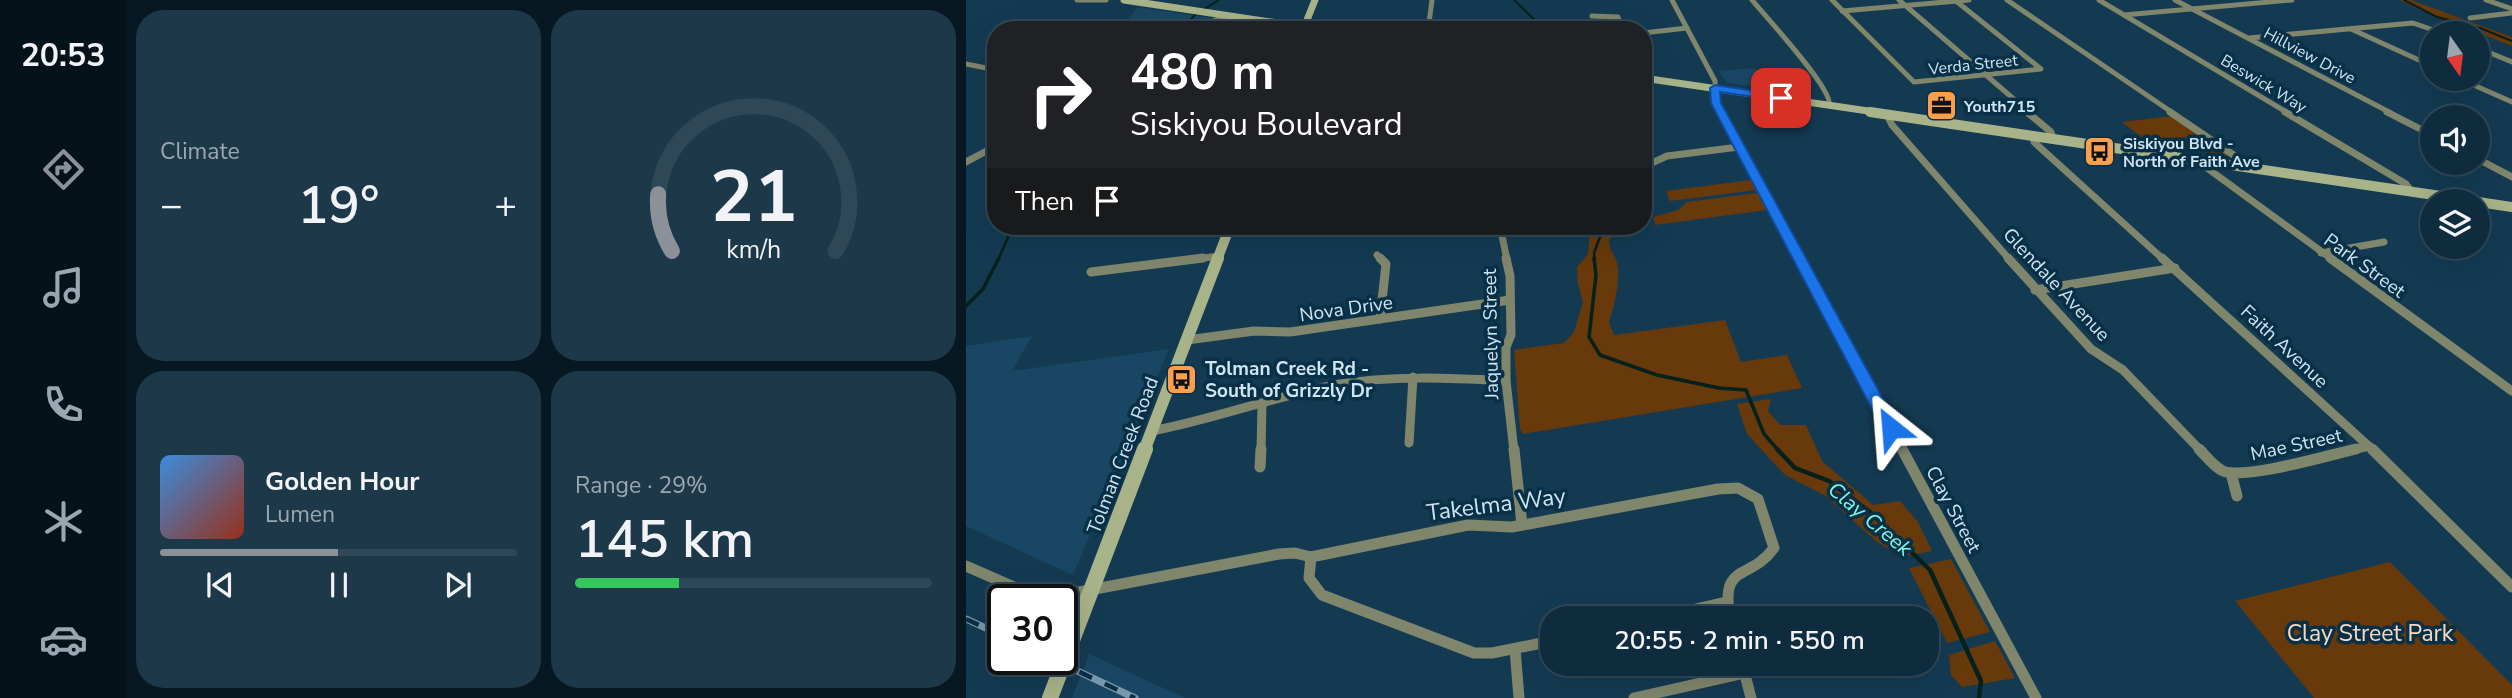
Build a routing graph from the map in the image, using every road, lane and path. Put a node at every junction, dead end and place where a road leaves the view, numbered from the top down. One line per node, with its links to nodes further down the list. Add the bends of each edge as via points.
1 (1076, 0): 2 (street)
2 (1105, 0)
3 (1124, 0): 21 (main road)
4 (1315, 0): 29 (main road)
5 (1432, 0): 30 (street)
6 (1672, 0): 33 (street, Clay Street)
7 (1752, 0): 47 (street, via 1807,65 1829,97)
8 (1832, 0): 19 (street)
9 (1899, 0): 17 (street)
10 (1969, 0): 16 (street)
11 (2007, 0): 58 (street, via 2235,156)
12 (2099, 0): 22 (street, Beswick Way)
13 (2175, 0): 18 (street, Hillview Drive)
14 (2292, 0): 18 (street)
15 (2486, 0): 20 (street)
16 (1956, 1): 17 (street); 42 (street, Verda Street, via 2041,67)
17 (1906, 6): 19 (street); 42 (street)
18 (2193, 9): 22 (street); 36 (street, Hillview Drive)
19 (1842, 11): 42 (street, Verda Street, via 1912,81)
20 (2512, 11): 24 (street)
21 (1227, 15): 25 (main road); 26 (street)
22 (2124, 15): 60 (street, Beswick Way, via 2406,184)
23 (1591, 16): 31 (street, via 1618,17)
24 (2470, 18)
25 (1257, 20): 27 (street); 28 (main road)
26 (1214, 21)
27 (1254, 21)
28 (1263, 21)
29 (1307, 21)
30 (1429, 21)
31 (1619, 21)
32 (2420, 25): 34 (street)
33 (1687, 28): 35 (street); 44 (street, Clay Street)
34 (2351, 29): 36 (street); 38 (street)
35 (1652, 32)
36 (2247, 38): 49 (street, Hillview Drive)
37 (2490, 53): 39 (street)
38 (2420, 61)
39 (2512, 62)
40 (966, 64): 41 (street)
41 (987, 68)
42 (1986, 75): 51 (street)
43 (1652, 79): 44 (main road)
44 (1715, 88): 47 (main road); 52 (street, Clay Street, via 1716,103)
45 (2487, 91): 46 (street)
46 (2512, 102)
47 (1829, 105): 48 (main road)
48 (1891, 114): 50 (main road); 72 (street, Glendale Avenue, via 1892,125)
49 (2420, 129)
50 (2033, 135): 51 (main road); 70 (street, Faith Avenue, via 2034,142)
51 (2053, 138): 54 (main road)
52 (1739, 147): 56 (street, via 1667,156); 102 (street, Clay Street)
53 (987, 151): 55 (street)
54 (2205, 161): 58 (main road); 67 (street, Park Street, via 2207,168)
55 (966, 162)
56 (1652, 163)
57 (2490, 165): 59 (street)
58 (2243, 167): 60 (main road)
59 (2512, 177)
60 (2412, 192): 61 (main road)
61 (2420, 193)
62 (2490, 204): 63 (main road)
63 (2511, 208)
64 (1227, 235): 69 (main road, Tolman Creek Road)
65 (1502, 235): 73 (street, Jaquelyn Street)
66 (2384, 242): 67 (street)
67 (2321, 253): 78 (street, Park Street)
68 (1377, 255): 74 (street, via 1385,264)
69 (1219, 256): 71 (street); 75 (main road, Tolman Creek Road)
70 (2175, 268): 72 (street); 82 (street, Faith Avenue)
71 (1091, 272)
72 (2035, 290): 84 (street, Glendale Avenue, via 2086,344 2139,384 2211,464)
73 (1510, 300): 74 (street, Nova Drive); 77 (street, Jaquelyn Street)
74 (1380, 319): 75 (street, Nova Drive)
75 (1187, 340): 80 (main road, Tolman Creek Road)
76 (1413, 377): 77 (street); 79 (street, via 1332,385); 81 (street)
77 (1506, 381): 86 (street, Jaquelyn Street)
78 (2512, 391)
79 (1262, 404): 80 (street); 83 (street)
80 (1152, 431): 90 (main road, Tolman Creek Road)
81 (1409, 443)
82 (2369, 446): 84 (street, Mae Street); 89 (street, Faith Avenue)
83 (1260, 467)
84 (2231, 474): 85 (street)
85 (2237, 496)
86 (1522, 525): 87 (street, Takelma Way, via 1468,525); 91 (street, Takelma Way, via 1718,489 1746,490 1758,499 1774,548 1768,558 1736,573)
87 (1311, 557): 90 (street, Takelma Way, via 1279,554); 95 (street, via 1308,578 1322,595 1474,653)
88 (966, 566): 90 (street, Takelma Way, via 1044,598)
89 (2512, 587)
90 (1091, 589): 98 (main road, Tolman Creek Road)
91 (1726, 603): 92 (street); 93 (street)
92 (1712, 606)
93 (1727, 606)
94 (1540, 644): 95 (street)
95 (1516, 649): 99 (street)
96 (1714, 676): 100 (street)
97 (1745, 676): 101 (street)
98 (1050, 698)
99 (1518, 698)
100 (1634, 698)
101 (1751, 698)
102 (2036, 698)

